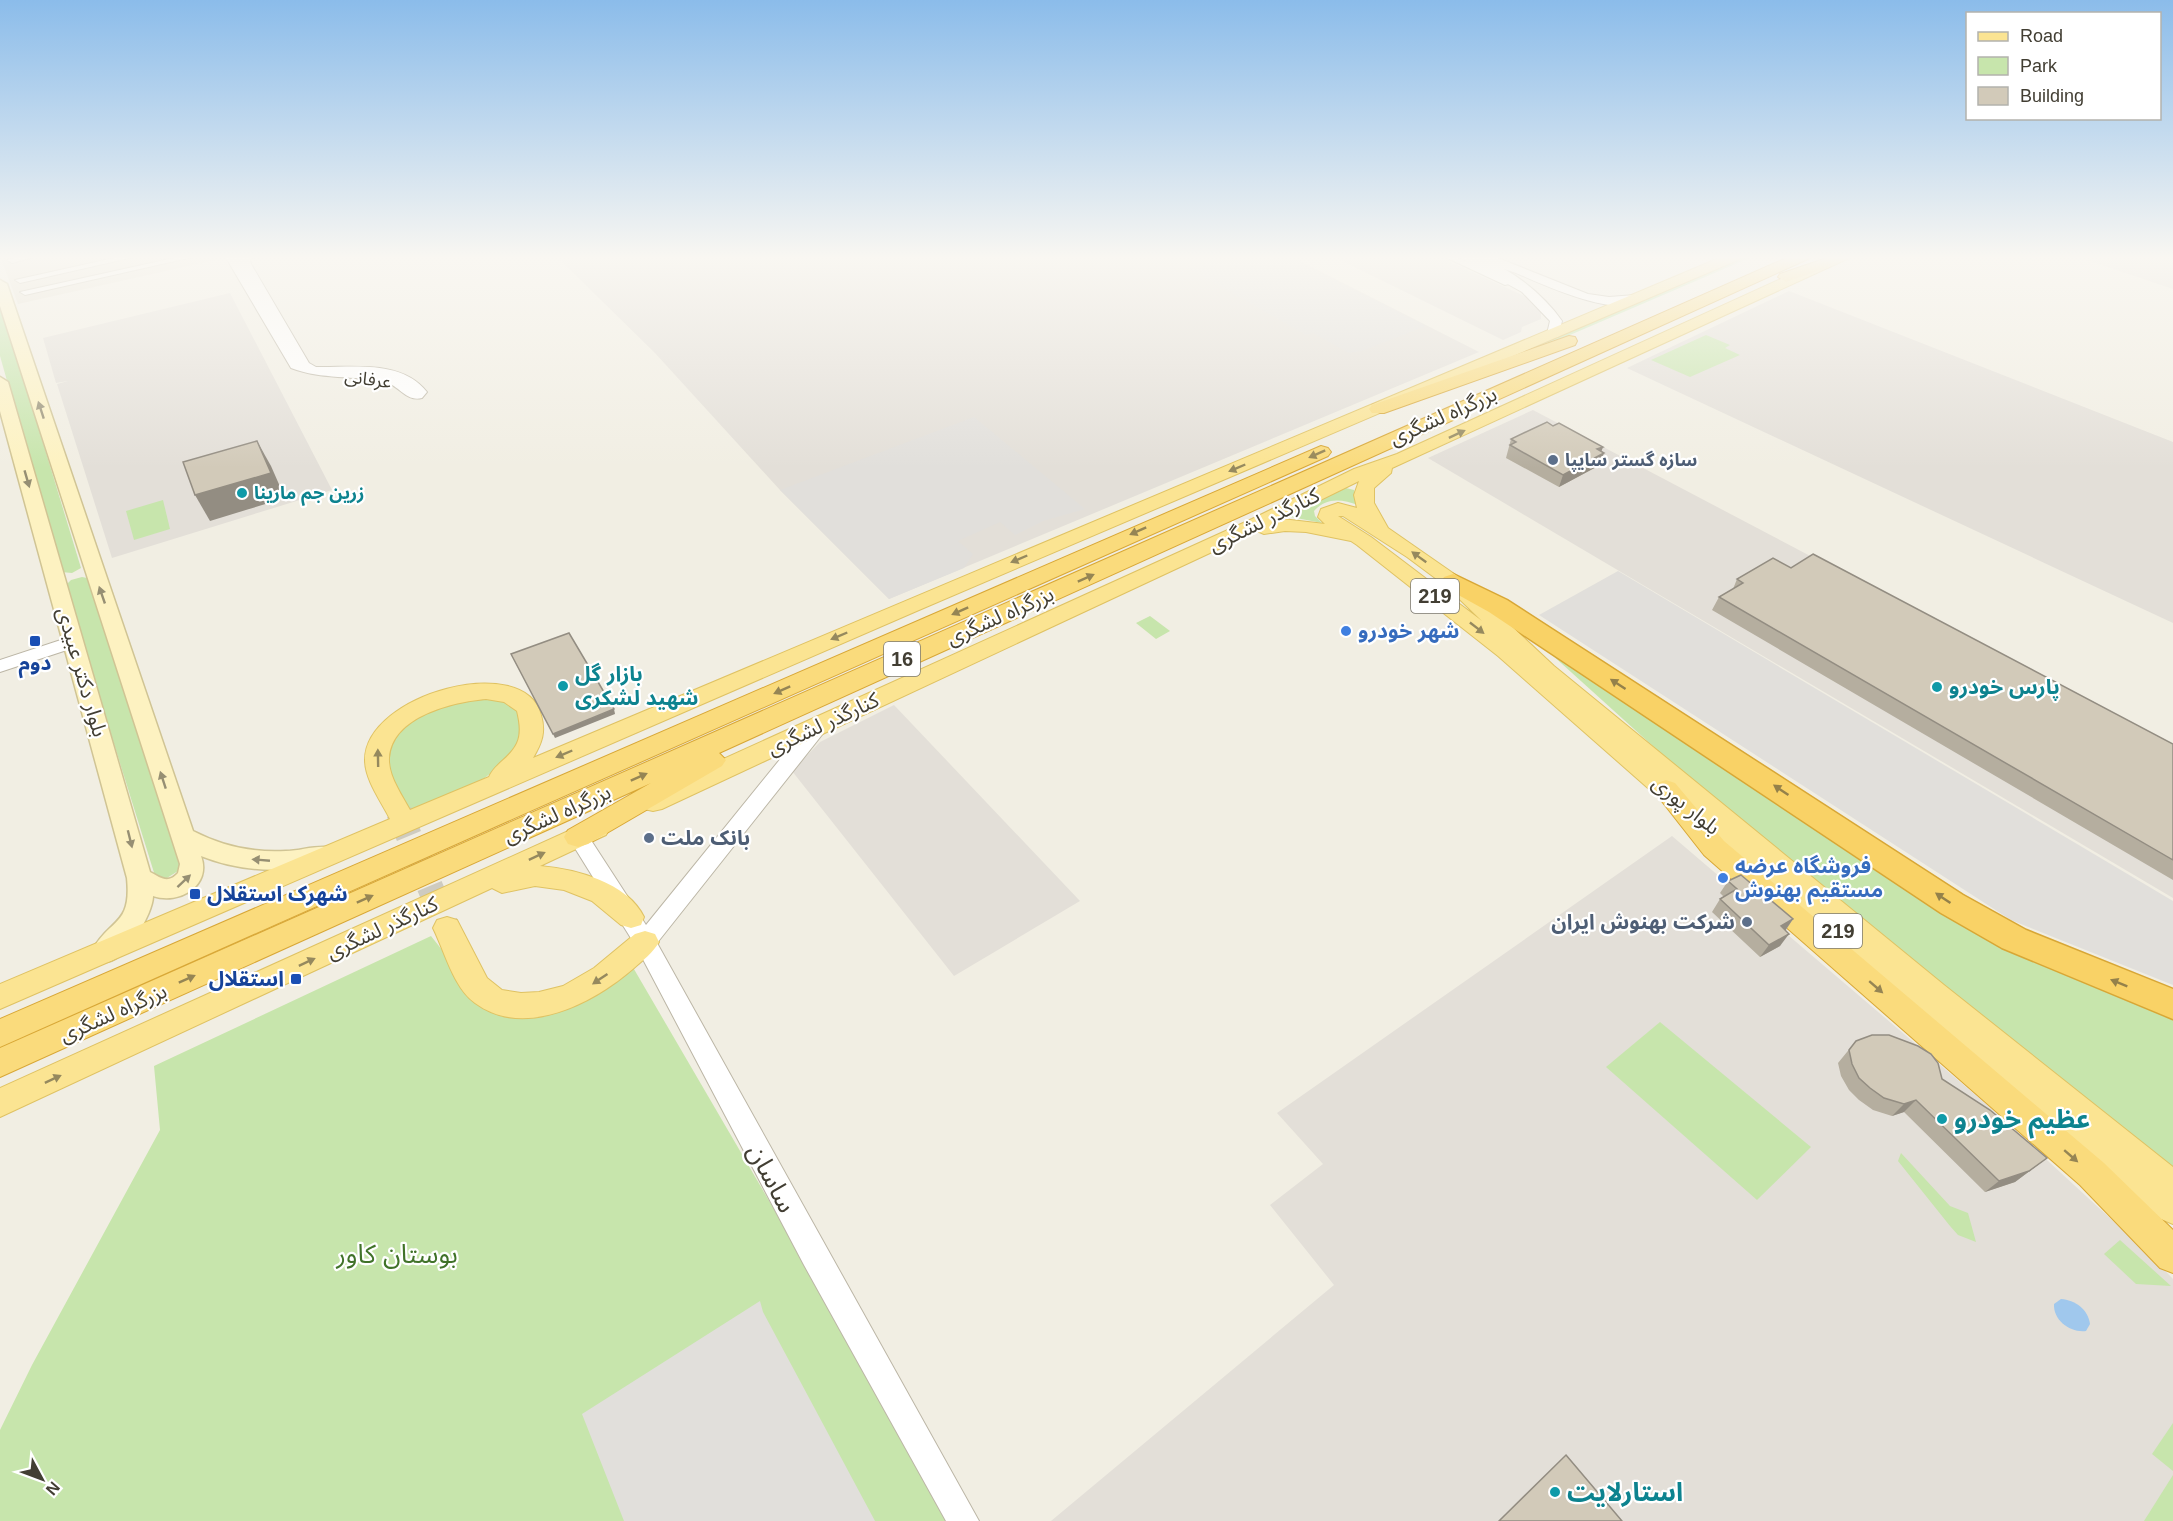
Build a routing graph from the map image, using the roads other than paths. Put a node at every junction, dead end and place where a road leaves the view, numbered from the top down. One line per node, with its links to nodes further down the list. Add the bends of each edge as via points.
1 (14, 327): 22 (main road, بلوار دکتر عبیدی, one-way to 1)
2 (277, 327): 3 (street, عرفانی, via 296,365 306,372 369,375 405,386 411,394 420,392 387,373 313,371 304,366)
3 (281, 327)
4 (1558, 327): 9 (street)
5 (1582, 327): 9 (main road)
6 (1590, 327): 9 (highway, بزرگراه لشگری / 16)
7 (1646, 327): 15 (highway, بزرگراه لشگری / 16, one-way to 7)
8 (1674, 327): 11 (main road, کنارگذر لشگری, one-way to 8)
9 (1561, 338): 19 (main road, one-way to 19, via 1378,409); 33 (highway, بزرگراه لشگری / 16, one-way to 33, via 1458,392)
10 (0, 382): 16 (main road, بلوار دکتر عبیدی, one-way to 16)
11 (1403, 458): 12 (main road, via 1371,476 1364,485 1364,507); 13 (main road, کنارگذر لشگری, via 1361,473)
12 (1374, 537): 13 (main road, via 1296,524 1276,525); 14 (main road, بلوار پوری / 219, one-way to 12); 20 (main road, بلوار پوری / 219, one-way to 20)
13 (1223, 540): 18 (main road, کنارگذر لشگری)
14 (1453, 582): 32 (highway, one-way to 14, via 2014,939 1952,904 1498,606); 36 (main road, بلوار پوری / 219, via 1546,671)
15 (977, 626): 23 (highway, via 901,671 712,760); 34 (highway, بزرگراه لشگری / 16, one-way to 15)
16 (73, 642): 17 (street); 25 (main road, بلوار دکتر عبیدی, one-way to 25)
17 (0, 666)
18 (818, 726): 23 (main road, کنارگذر لشگری); 29 (street)
19 (479, 790): 21 (main road, one-way to 19, via 379,773 378,748 388,731 407,714 468,691 500,693 523,703 531,714 533,731 525,751 509,770); 24 (main road)
20 (1666, 790): 37 (main road, بلوار پوری / 219); 38 (highway, one-way to 38, via 1714,848 2092,1174)
21 (399, 812)
22 (181, 836): 24 (main road, one-way to 22, via 310,858 264,861 213,851); 25 (main road, بلوار دکتر عبیدی, one-way to 22, via 168,889 186,882 192,864)
23 (578, 837): 26 (main road, کنارگذر لشگری, one-way to 23); 27 (street, ساسان)
24 (340, 851): 30 (main road)
25 (139, 878): 30 (main road, بلوار دکتر عبیدی, via 141,909)
26 (429, 906): 27 (main road, via 441,906 500,883 537,875 600,892 620,904); 35 (main road, کنارگذر لشگری, one-way to 26)
27 (631, 917): 29 (street, ساسان)
28 (447, 928): 29 (main road, one-way to 28, via 578,992 545,1003 511,1005 496,1001 477,987)
29 (645, 942): 39 (street, ساسان)
30 (105, 951): 31 (main road)
31 (0, 997)
32 (2173, 1004)
33 (0, 1033)
34 (0, 1063)
35 (0, 1103)
36 (2173, 1187)
37 (2173, 1208)
38 (2173, 1255)
39 (963, 1521)

